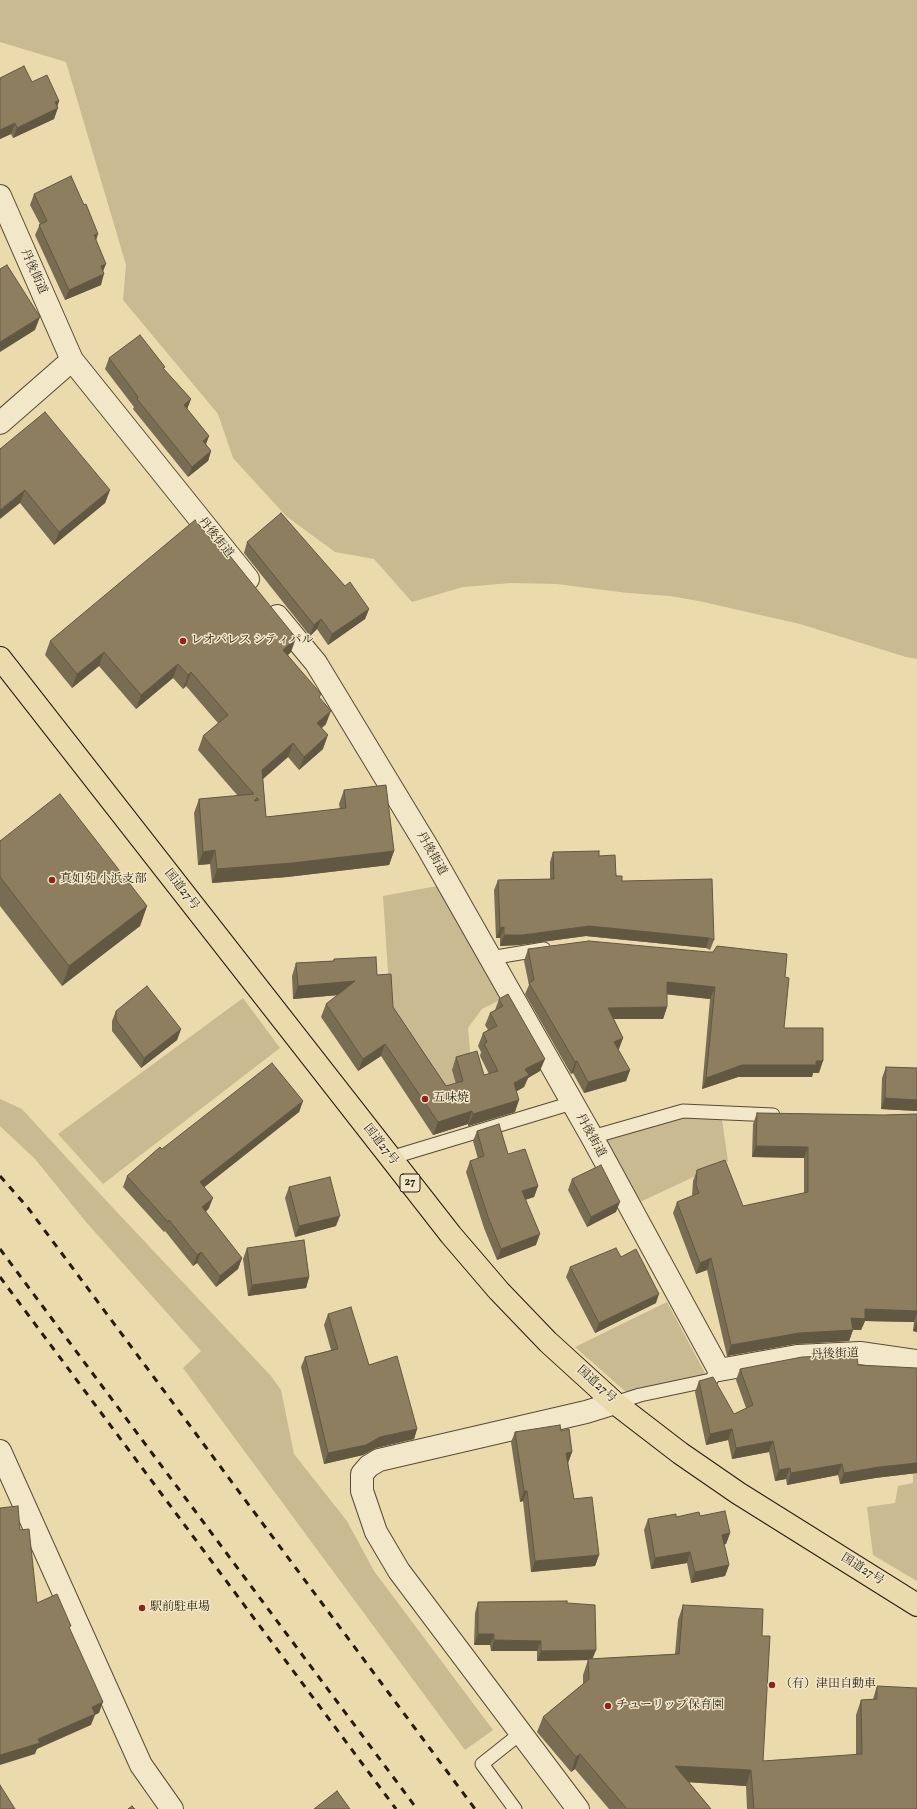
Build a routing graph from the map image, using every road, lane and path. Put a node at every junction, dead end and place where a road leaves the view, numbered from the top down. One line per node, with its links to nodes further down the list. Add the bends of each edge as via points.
1 (0, 196): 2 (street, 丹後街道)
2 (72, 360): 3 (street); 6 (street, 丹後街道, via 316,663 428,848)
3 (0, 423)
4 (0, 658): 10 (highway, 国道27号 / 27)
5 (557, 947): 6 (lane)
6 (490, 958): 7 (street, 丹後街道)
7 (572, 1103): 9 (street, 丹後街道); 10 (lane)
8 (787, 1115): 9 (lane, via 683,1111)
9 (592, 1137): 12 (street, 丹後街道)
10 (390, 1158): 13 (highway, 国道27号 / 27, via 499,1291 548,1342)
11 (917, 1360): 12 (street, 丹後街道, via 860,1354 804,1356)
12 (719, 1370): 13 (lane, via 711,1380)
13 (615, 1403): 15 (highway, 国道27号 / 27, via 738,1493); 16 (street, via 379,1460 362,1474 362,1491 376,1532 399,1571)
14 (0, 1451): 17 (street, via 142,1765)
15 (917, 1605)
16 (521, 1733): 18 (lane, via 482,1764); 19 (street)
17 (172, 1809)
18 (515, 1809)
19 (578, 1809)

